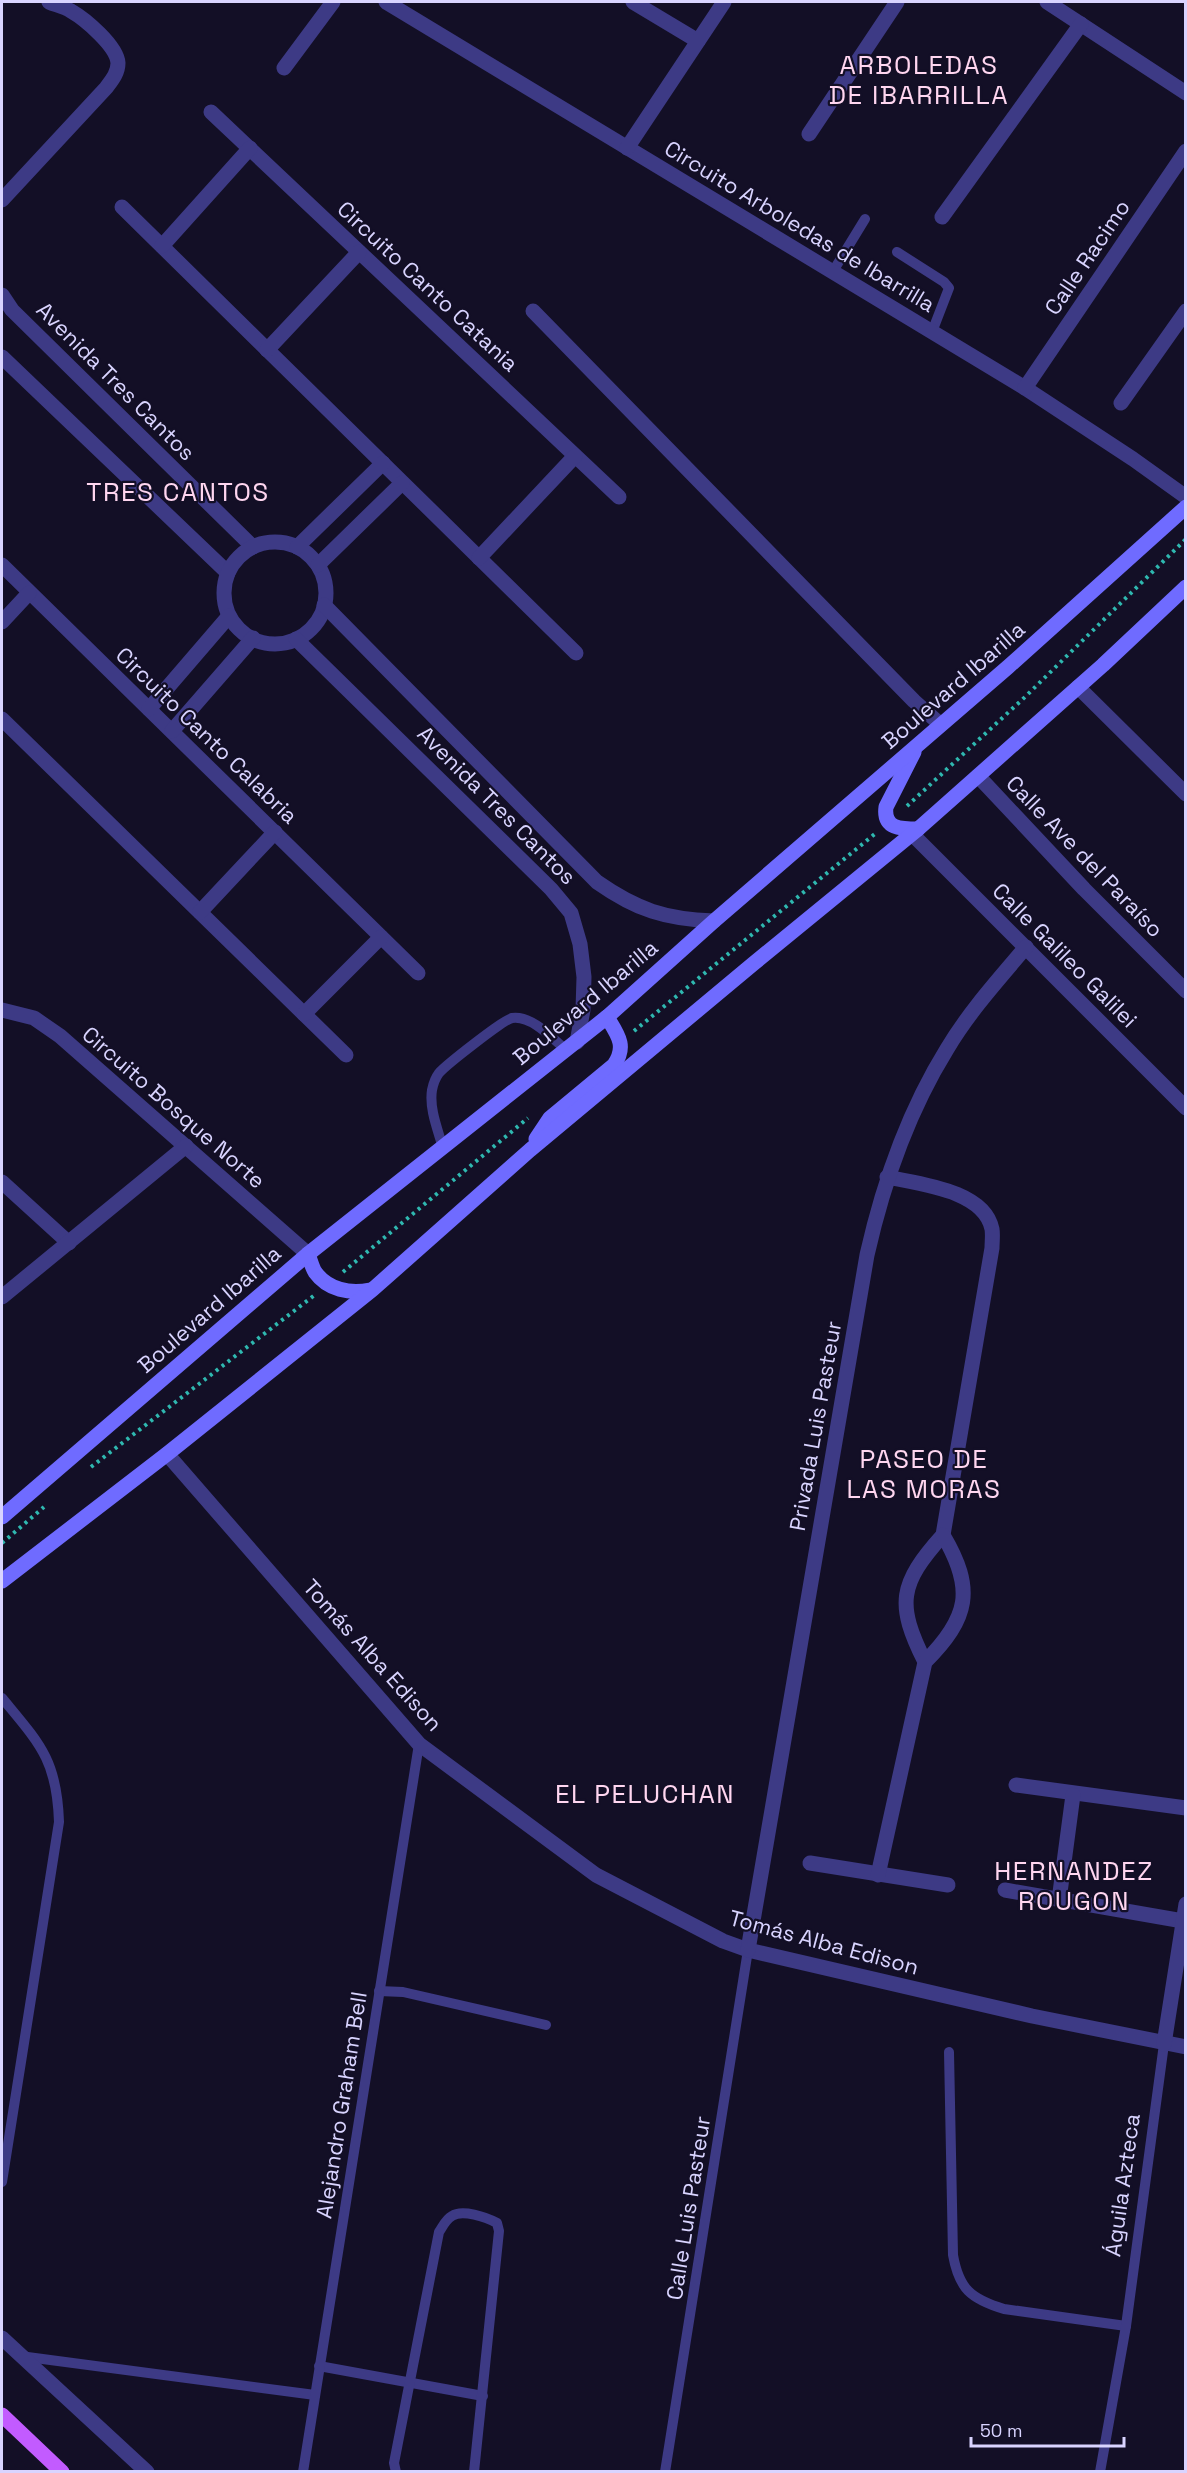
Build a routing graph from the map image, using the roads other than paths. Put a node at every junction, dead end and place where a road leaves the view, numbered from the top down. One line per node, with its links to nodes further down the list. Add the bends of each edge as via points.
1 (49, 2): 17 (street, via 72,11 105,40 115,52 115,76)
2 (333, 2): 10 (street)
3 (386, 2): 15 (street, Circuito Arboledas de Ibarrilla)
4 (633, 2): 9 (street)
5 (724, 2): 9 (street)
6 (897, 2): 13 (street)
7 (1047, 2): 8 (street)
8 (1081, 24): 11 (street); 19 (street)
9 (698, 41): 15 (street)
10 (284, 68)
11 (1185, 93)
12 (211, 112): 14 (street, Circuito Canto Catania)
13 (809, 134)
14 (250, 148): 21 (street); 22 (street, Circuito Canto Catania)
15 (627, 148): 24 (street, Circuito Arboledas de Ibarrilla)
16 (1185, 151): 31 (street, Calle Racimo)
17 (2, 200)
18 (122, 207): 21 (street)
19 (942, 217)
20 (865, 219): 24 (lane)
21 (162, 246): 29 (street)
22 (359, 252): 29 (street); 33 (street, Circuito Canto Catania)
23 (897, 252): 28 (lane, via 949,288)
24 (832, 273): 28 (street, Circuito Arboledas de Ibarrilla)
25 (2, 295): 39 (street, Avenida Tres Cantos, via 12,310)
26 (1185, 310): 32 (street)
27 (533, 311): 56 (street)
28 (932, 332): 31 (street, Circuito Arboledas de Ibarrilla)
29 (267, 350): 34 (street)
30 (2, 357): 44 (street)
31 (1025, 388): 37 (street, Circuito Arboledas de Ibarrilla)
32 (1121, 403)
33 (575, 456): 36 (street, Circuito Canto Catania); 41 (street)
34 (383, 463): 35 (street); 40 (street)
35 (402, 483): 41 (street); 43 (street)
36 (619, 497)
37 (1185, 497)
38 (1185, 507): 56 (main road, Boulevard Ibarilla, via 1008,668)
39 (253, 547): 40 (street, via 281,542); 44 (street, via 234,562)
40 (297, 547): 43 (street)
41 (479, 558): 52 (street)
42 (2, 565): 45 (street, Circuito Canto Calabria)
43 (318, 565): 47 (street, via 324,578)
44 (228, 573): 48 (street, via 224,587)
45 (29, 593): 49 (street); 54 (street, Circuito Canto Calabria)
46 (1183, 594): 53 (main road)
47 (324, 605): 51 (street, via 319,619); 64 (street, Avenida Tres Cantos, via 597,882 652,913 682,920)
48 (229, 616): 50 (street); 54 (street)
49 (2, 622)
50 (252, 638): 51 (street, via 267,643); 57 (street)
51 (297, 639): 72 (street, Avenida Tres Cantos, via 571,913 584,977 583,1010)
52 (576, 653)
53 (1078, 687): 59 (main road); 60 (street)
54 (149, 709): 57 (street, Circuito Canto Calabria)
55 (2, 719): 63 (street)
56 (940, 724): 58 (main road, Boulevard Ibarilla)
57 (172, 731): 61 (street, Circuito Canto Calabria)
58 (918, 744): 62 (main road, via 885,813 894,827); 64 (main road, Boulevard Ibarilla)
59 (978, 777): 62 (main road); 68 (street, Calle Ave del Paraíso)
60 (1185, 794)
61 (275, 832): 63 (street); 65 (street, Circuito Canto Calabria)
62 (915, 832): 66 (street, Calle Galileo Galilei); 77 (main road)
63 (201, 912): 70 (street)
64 (714, 921): 71 (main road, Boulevard Ibarilla)
65 (381, 937): 67 (street, Circuito Canto Calabria); 70 (street)
66 (1026, 947): 74 (street, Calle Galileo Galilei); 78 (street, Privada Luis Pasteur, via 977,1005 946,1050 920,1099)
67 (418, 973)
68 (1185, 991)
69 (2, 1010): 75 (street, Circuito Bosque Norte, via 34,1018 60,1036)
70 (304, 1014): 73 (street)
71 (607, 1017): 72 (main road, Boulevard Ibarilla); 77 (main road, via 622,1041 619,1057 550,1118)
72 (572, 1046): 76 (main road, Boulevard Ibarilla); 76 (lane, via 526,1020 513,1018 501,1024 439,1074 432,1087 431,1103)
73 (346, 1055)
74 (1185, 1108)
75 (186, 1146): 80 (street); 81 (street, Circuito Bosque Norte)
76 (442, 1148): 81 (main road, Boulevard Ibarilla)
77 (530, 1150): 82 (main road)
78 (888, 1177): 86 (street, via 956,1193 984,1212 992,1229 992,1248); 101 (street, Privada Luis Pasteur, via 867,1255)
79 (2, 1182): 80 (street)
80 (69, 1242): 83 (street)
81 (308, 1254): 82 (main road, via 315,1272 338,1289 355,1293); 85 (main road, Boulevard Ibarilla)
82 (372, 1290): 84 (main road)
83 (2, 1297)
84 (167, 1454): 87 (main road); 90 (street, Tomás Alba Edison)
85 (2, 1517)
86 (943, 1535): 88 (street, via 920,1563 906,1597 908,1624); 88 (street, via 959,1566 963,1604 948,1637)
87 (2, 1581)
88 (925, 1662): 95 (street)
89 (2, 1698): 107 (lane, via 32,1733 49,1761 58,1791 59,1822)
90 (418, 1744): 101 (street, Tomás Alba Edison, via 596,1875); 102 (lane, Alejandro Graham Bell)
91 (1016, 1785): 92 (street)
92 (1073, 1794): 93 (street); 98 (street)
93 (1185, 1808)
94 (810, 1863): 95 (street)
95 (878, 1875): 96 (street)
96 (948, 1885)
97 (1005, 1890): 98 (street)
98 (1059, 1900): 100 (street)
99 (1185, 1904): 100 (street, Águila Azteca)
100 (1183, 1921): 104 (street, Águila Azteca)
101 (748, 1950): 104 (street, Tomás Alba Edison); 121 (lane, Calle Luis Pasteur)
102 (379, 1991): 103 (lane, via 403,1992); 111 (lane, Alejandro Graham Bell)
103 (546, 2025)
104 (1164, 2044): 105 (street, Tomás Alba Edison); 108 (lane, Águila Azteca)
105 (1185, 2047)
106 (949, 2052): 108 (lane, via 952,2255 960,2282 984,2303 1004,2309)
107 (2, 2182)
108 (1126, 2326): 122 (lane, Águila Azteca)
109 (2, 2338): 110 (street)
110 (20, 2355): 113 (lane); 117 (street)
111 (319, 2366): 112 (lane); 113 (lane, Alejandro Graham Bell)
112 (409, 2382): 114 (lane); 114 (lane, via 440,2232 451,2216 459,2213 489,2219 499,2230); 119 (lane, via 394,2463)
113 (315, 2395): 118 (lane, Alejandro Graham Bell)
114 (483, 2396): 120 (lane)
115 (2, 2415): 116 (main road)
116 (62, 2472)
117 (147, 2472)
118 (303, 2472)
119 (396, 2472)
120 (474, 2472)
121 (666, 2472)
122 (1100, 2472)

